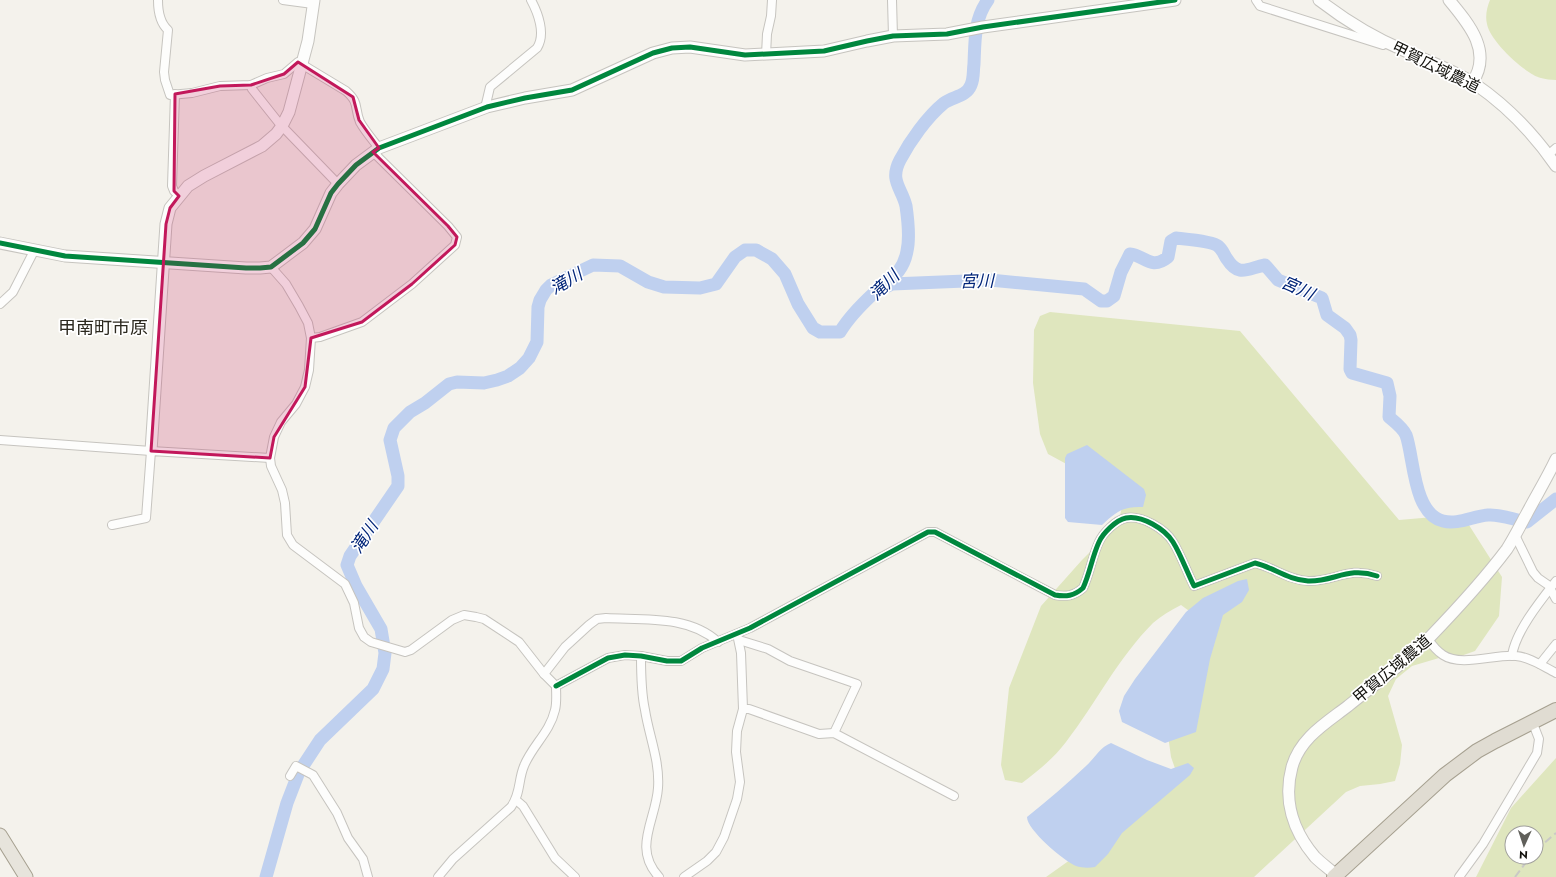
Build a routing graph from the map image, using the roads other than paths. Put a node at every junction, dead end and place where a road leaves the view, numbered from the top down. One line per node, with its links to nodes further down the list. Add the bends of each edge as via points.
1 (158, 0): 17 (street, via 159,13 168,30 164,80 170,95)
2 (283, 0): 10 (street)
3 (772, 0): 13 (street)
4 (892, 0): 11 (street)
5 (1175, 0): 11 (street, via 947,34)
6 (1256, 0): 12 (street, via 1260,6)
7 (1319, 0): 12 (street, 甲賀広域農道, via 1360,29)
8 (1449, 0): 15 (street, via 1476,39 1481,56 1479,72)
9 (535, 1): 18 (street, via 542,37 540,43 490,87)
10 (314, 2): 14 (street)
11 (893, 36): 13 (street, via 824,51)
12 (1403, 50): 15 (street, 甲賀広域農道)
13 (766, 55): 18 (street, via 740,55 690,47 672,48 653,53 572,90)
14 (302, 64): 16 (street, via 298,62 284,74); 19 (street, via 289,112); 20 (street, via 353,97 359,120)
15 (1472, 82): 21 (street, 甲賀広域農道, via 1498,101)
16 (251, 85): 17 (street, via 220,86); 19 (street)
17 (175, 94): 24 (street, via 172,186)
18 (487, 108): 20 (street)
19 (282, 126): 23 (street); 24 (street, via 262,146 204,176 188,186)
20 (376, 150): 23 (street, via 356,165); 30 (street, via 448,226 456,237 455,245 412,284 362,322)
21 (1552, 151): 22 (street, 甲賀広域農道)
22 (1556, 166)
23 (338, 184): 28 (street, via 315,229)
24 (179, 196): 27 (street, via 170,208 166,224)
25 (0, 243): 26 (street)
26 (34, 251): 27 (street, via 65,256); 29 (street, via 13,292)
27 (163, 262): 28 (street, via 246,268); 32 (street)
28 (271, 267): 30 (street, via 286,284 299,306 308,323)
29 (0, 304)
30 (311, 338): 33 (street, via 305,387 296,404 281,422 274,437)
31 (0, 440): 32 (street)
32 (150, 451): 33 (street); 35 (street, via 146,518)
33 (270, 458): 47 (street, via 282,490 287,534 290,540 293,545 345,584 354,603 359,628 364,637 371,642 406,652 452,620 464,615 476,617 484,619 519,642)
34 (1556, 459): 36 (street, 甲賀広域農道)
35 (112, 525)
36 (1516, 533): 38 (street, via 1533,572 1538,578); 41 (street, 甲賀広域農道, via 1472,592)
37 (1377, 576): 40 (street, via 1358,572 1308,581 1255,563 1194,586 1173,542 1166,534 1144,520 1126,518 1117,522 1099,541 1083,588 1070,596 1062,597 935,532 928,532)
38 (1552, 585): 39 (street); 45 (street, via 1524,625 1512,650)
39 (1556, 599)
40 (738, 637): 42 (street); 50 (street); 53 (street, via 768,648 790,661 857,684)
41 (1428, 639): 45 (street, via 1444,656 1455,659); 58 (street, 甲賀広域農道, via 1316,730 1303,744 1295,760 1288,791 1293,821 1303,841 1316,858)
42 (718, 642): 44 (street, via 681,661); 47 (street, via 691,625 597,619 565,648)
43 (1556, 644): 46 (street)
44 (641, 656): 49 (street, via 608,658); 63 (street, via 645,710 654,749 658,787 647,838 647,857 651,869)
45 (1512, 656): 46 (street, via 1524,657)
46 (1540, 664): 48 (street)
47 (544, 674): 49 (street)
48 (1556, 674)
49 (556, 686): 56 (street, via 556,710 548,729 524,767)
50 (743, 710): 53 (street, via 749,709 819,734); 64 (street, via 736,731 740,782 724,837 716,852)
51 (1556, 710): 52 (highway)
52 (1532, 721): 58 (highway, via 1477,751 1445,775); 65 (street, via 1539,739 1537,753 1483,844)
53 (834, 733): 55 (street)
54 (290, 776): 60 (street, via 296,766 311,773 363,859)
55 (954, 796)
56 (516, 800): 61 (street, via 453,859); 62 (street, via 523,806 555,858)
57 (0, 835): 59 (main road)
58 (1336, 876)
59 (26, 877)
60 (368, 877)
61 (438, 877)
62 (575, 877)
63 (659, 877)
64 (684, 877)
65 (1459, 877)

